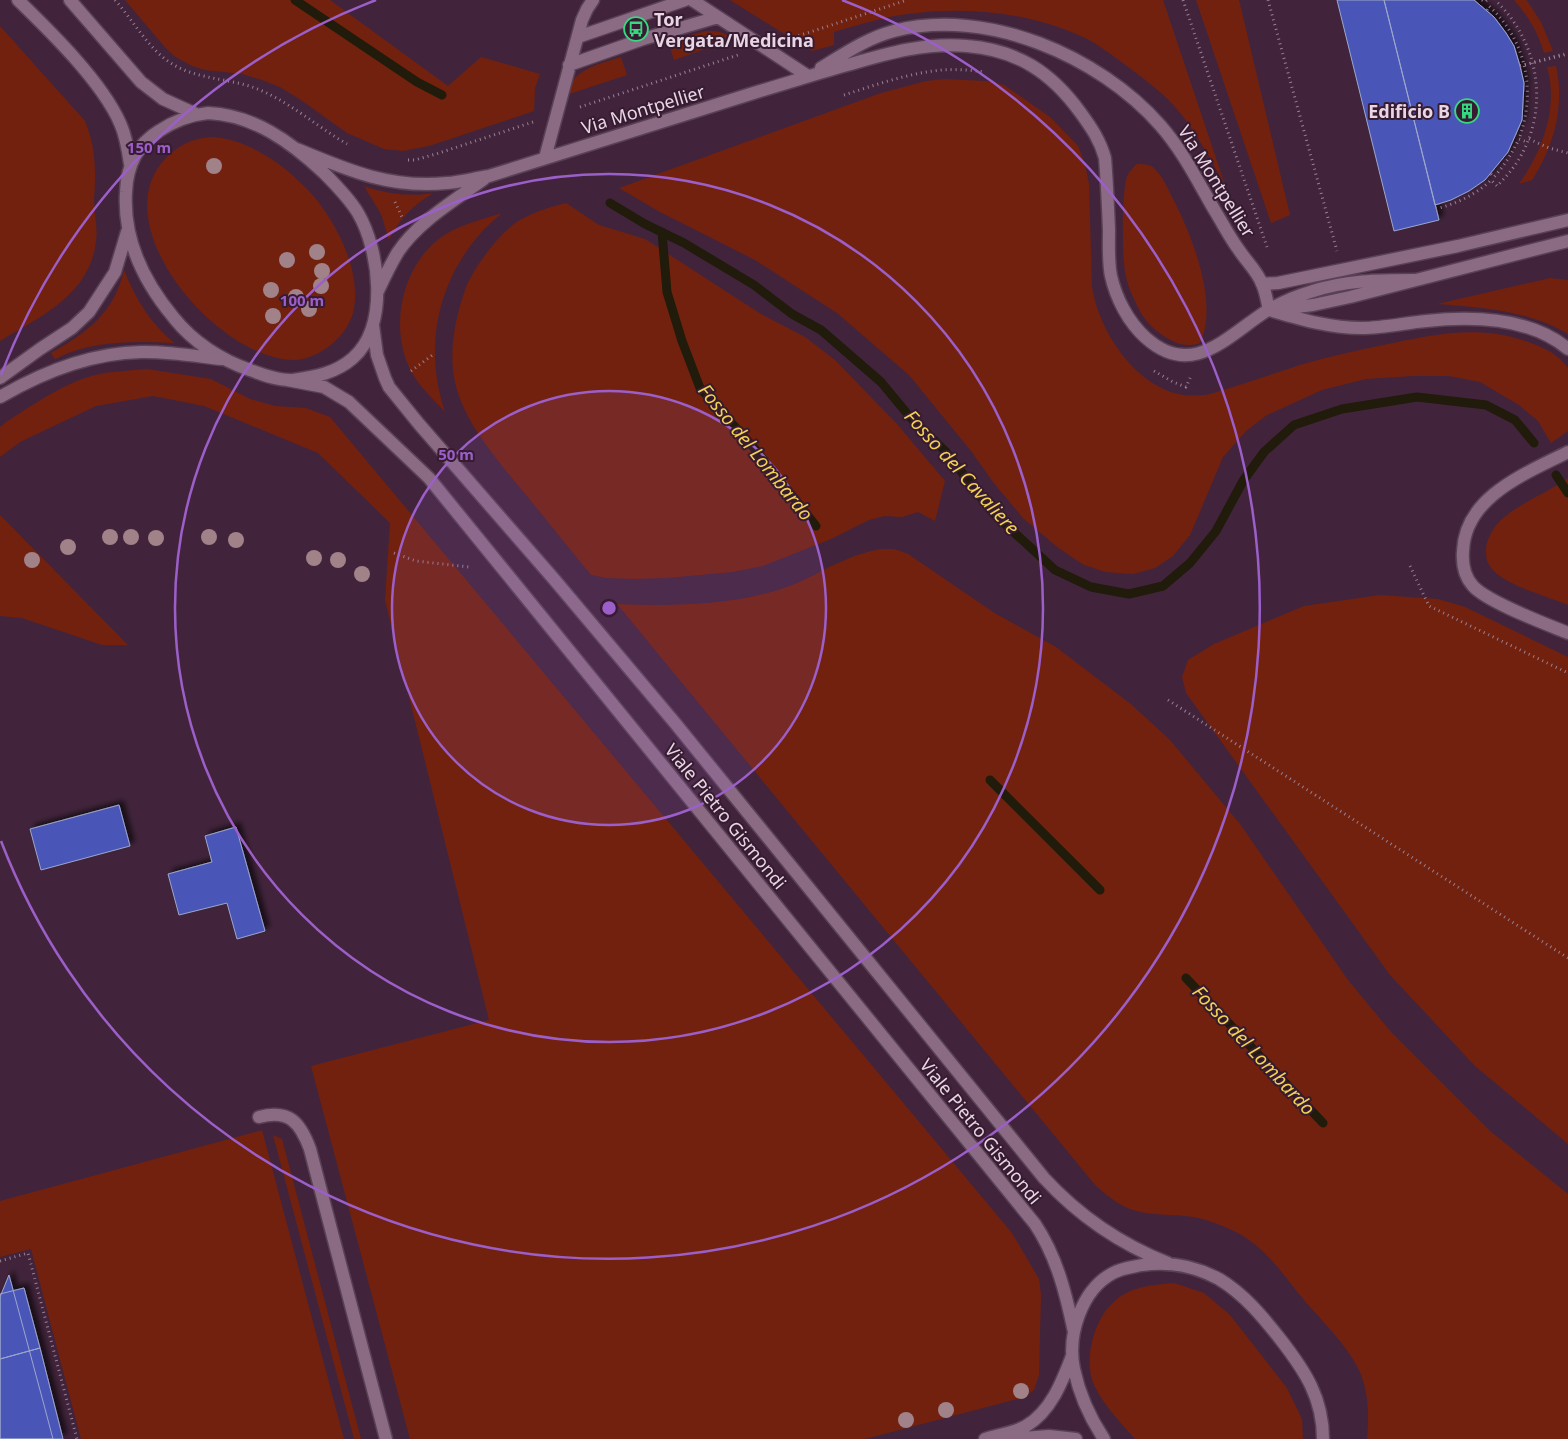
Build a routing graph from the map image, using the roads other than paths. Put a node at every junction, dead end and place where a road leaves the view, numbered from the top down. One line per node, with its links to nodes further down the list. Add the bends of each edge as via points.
1 (18, 0): 13 (street, via 71,55 111,105 125,135)
2 (70, 0): 10 (street, via 141,82 163,99)
3 (593, 0): 7 (street)
4 (685, 0): 7 (street)
5 (692, 0): 6 (street)
6 (718, 17): 8 (street); 9 (street)
7 (578, 37): 8 (street)
8 (569, 65): 12 (street)
9 (808, 76): 12 (street, Via Montpellier); 18 (street, Via Montpellier, via 872,39 923,26 976,26 1056,50 1111,80 1160,125); 20 (street, Via Montpellier, via 884,54 951,45 1004,52 1032,65 1060,87 1101,143 1106,173 1109,261 1116,292 1140,332 1162,350 1176,356 1190,356 1226,341)
10 (196, 114): 11 (street, via 220,114 245,120 265,128); 13 (street, via 173,122 155,134)
11 (297, 149): 14 (street, Via Montpellier, via 355,173 393,182 448,183); 19 (street, via 338,188 358,214 372,252)
12 (545, 158): 14 (street, Via Montpellier)
13 (130, 164): 16 (street, via 126,194)
14 (489, 176): 19 (street, Via Montpellier, via 415,231 398,252)
15 (1568, 220): 18 (street, via 1458,246)
16 (128, 230): 23 (street, via 142,270 167,310 190,335); 24 (street, via 115,272 89,312 72,328)
17 (1568, 241): 20 (street, Via Montpellier, via 1415,280 1346,282 1310,292)
18 (1262, 284): 20 (street, Via Montpellier)
19 (377, 293): 21 (street)
20 (1269, 310): 22 (street, via 1340,328 1382,327 1444,319 1514,324 1546,334)
21 (373, 325): 25 (street, via 364,345 345,364 327,373); 30 (street, Viale Pietro Gismondi, via 378,355 389,387 681,730 1044,1178 1109,1234)
22 (1568, 349)
23 (224, 360): 25 (street, Viale Pietro Gismondi, via 262,375); 26 (street, via 143,352 96,356 46,374)
24 (0, 378)
25 (287, 380): 31 (street, Viale Pietro Gismondi, via 324,387 349,402 429,478 1035,1224 1054,1260)
26 (0, 397)
27 (1568, 452): 28 (street, via 1515,479 1485,502 1466,532 1462,563 1474,588 1488,598)
28 (1568, 633)
29 (259, 1117): 33 (street, via 284,1116 304,1132)
30 (1168, 1263): 31 (street, via 1134,1266 1104,1279 1088,1297); 38 (street, via 1198,1270 1220,1280 1236,1291 1268,1324 1312,1385 1321,1412)
31 (1074, 1332): 32 (street)
32 (1073, 1354): 34 (street, via 1054,1398 1040,1414 1025,1426); 37 (street, via 1083,1398)
33 (386, 1439)
34 (985, 1439)
35 (1010, 1439): 36 (street, via 1049,1436)
36 (1076, 1439)
37 (1104, 1439)
38 (1323, 1439)

